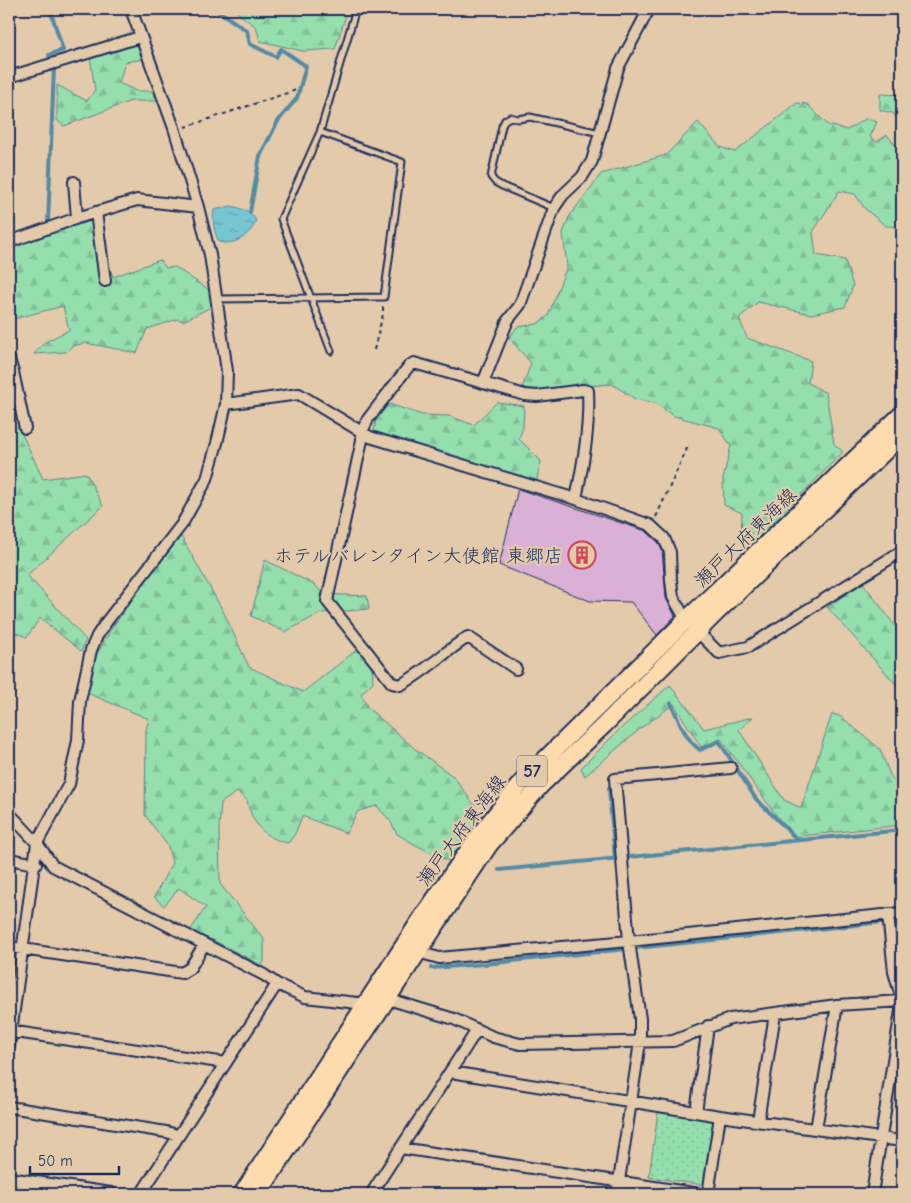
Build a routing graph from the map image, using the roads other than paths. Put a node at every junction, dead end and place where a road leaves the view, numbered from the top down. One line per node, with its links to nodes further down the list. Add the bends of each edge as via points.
1 (132, 9): 4 (street)
2 (356, 9): 6 (lane)
3 (649, 9): 7 (street, via 618,68)
4 (140, 37): 5 (street); 9 (street)
5 (9, 77)
6 (320, 132): 15 (lane, via 281,219); 15 (lane, via 402,162 384,297)
7 (600, 133): 10 (street, via 592,161); 10 (lane, via 530,117 510,117 502,126 491,177 502,186)
8 (74, 182): 12 (street)
9 (198, 207): 11 (street, via 137,200); 16 (street)
10 (554, 208): 19 (street, via 520,304 508,320)
11 (96, 212): 12 (street); 14 (street)
12 (77, 218): 13 (street)
13 (9, 242)
14 (105, 281)
15 (310, 297): 16 (lane); 17 (lane)
16 (217, 299): 20 (street, via 227,371)
17 (331, 351)
18 (9, 360): 22 (street)
19 (483, 383): 23 (street, via 414,363 376,407); 25 (street, via 537,396 588,391 585,444)
20 (226, 404): 23 (street, via 299,394); 31 (street, via 207,479 182,524 107,621 91,650 80,701 78,740 69,784)
21 (902, 414): 27 (main road, 瀬戸大府東海線 / 57)
22 (25, 428)
23 (362, 432): 25 (street); 28 (street, via 327,601 392,683 400,685 410,680 468,637)
24 (902, 435): 27 (main road, 瀬戸大府東海線 / 57)
25 (576, 499): 27 (street, via 651,526 664,538 670,552 673,597)
26 (902, 551): 27 (street, via 748,647 719,653)
27 (691, 626): 40 (main road, 瀬戸大府東海線 / 57, via 604,725 541,785 489,845); 44 (main road, 瀬戸大府東海線 / 57, via 521,783 474,843)
28 (516, 669)
29 (731, 768): 36 (street, via 614,779)
30 (9, 813): 31 (street)
31 (38, 843): 33 (street); 37 (street, via 54,866)
32 (9, 859): 33 (street)
33 (36, 864): 39 (street)
34 (902, 912): 35 (street)
35 (888, 914): 36 (street); 43 (street, via 894,972)
36 (630, 941): 40 (street, via 439,958); 50 (street)
37 (204, 945): 39 (street, via 190,968 182,973); 41 (street)
38 (9, 947): 39 (street)
39 (23, 949): 49 (street)
40 (418, 952): 42 (main road, 瀬戸大府東海線 / 57)
41 (277, 984): 44 (street, via 306,997); 53 (street)
42 (388, 999): 48 (street, via 454,1019); 70 (main road, 瀬戸大府東海線 / 57)
43 (902, 1002): 45 (street); 52 (street)
44 (366, 1004): 69 (main road, 瀬戸大府東海線 / 57)
45 (837, 1005): 46 (street); 60 (street)
46 (775, 1014): 47 (street, via 730,1019); 59 (street)
47 (708, 1026): 50 (street, via 674,1041); 57 (street)
48 (477, 1030): 50 (street, via 520,1044); 54 (street)
49 (10, 1031): 51 (street); 53 (street)
50 (640, 1042): 55 (street)
51 (9, 1046)
52 (898, 1060): 62 (street)
53 (226, 1063): 61 (street)
54 (451, 1072): 55 (street); 64 (street)
55 (631, 1100): 57 (street); 66 (street)
56 (9, 1107): 61 (street)
57 (696, 1112): 58 (street)
58 (720, 1116): 59 (street); 74 (street)
59 (758, 1121): 60 (street)
60 (816, 1128): 62 (street)
61 (178, 1135): 68 (street)
62 (881, 1138): 63 (street); 75 (street)
63 (902, 1141)
64 (401, 1148): 66 (street); 71 (street)
65 (9, 1179): 67 (street)
66 (619, 1182): 72 (street); 73 (street)
67 (111, 1194)
68 (140, 1194)
69 (242, 1194)
70 (258, 1194)
71 (371, 1194)
72 (617, 1194)
73 (700, 1194)
74 (708, 1194)
75 (872, 1194)

